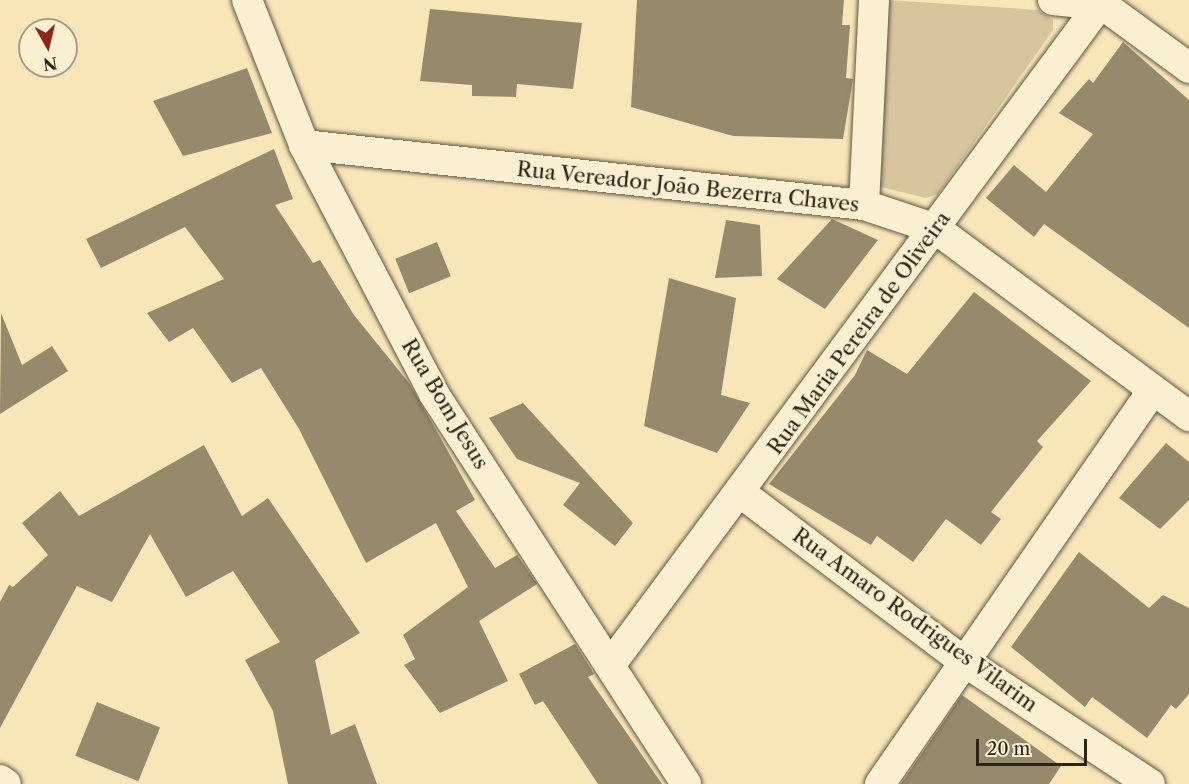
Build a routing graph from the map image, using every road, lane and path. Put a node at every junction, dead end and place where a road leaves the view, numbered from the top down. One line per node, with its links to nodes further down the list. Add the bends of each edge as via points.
1 (248, 0): 6 (street, Rua Bom Jesus)
2 (874, 0): 7 (street)
3 (1053, 0): 4 (street)
4 (1103, 3): 5 (street); 8 (street, Rua Maria Pereira de Oliveira)
5 (1189, 68)
6 (304, 145): 7 (street, Rua Vereador João Bezerra Chaves); 13 (street, Rua Bom Jesus, via 434,394)
7 (864, 205): 8 (street, Rua Vereador João Bezerra Chaves)
8 (936, 229): 9 (street, Rua Vereador João Bezerra Chaves); 11 (street, Rua Maria Pereira de Oliveira)
9 (1154, 390): 10 (street, Rua Vereador João Bezerra Chaves); 12 (street)
10 (1189, 416)
11 (741, 493): 12 (street, Rua Amaro Rodrigues Vilarim); 13 (street, Rua Maria Pereira de Oliveira)
12 (962, 660): 17 (street); 18 (street, Rua Amaro Rodrigues Vilarim)
13 (611, 664): 16 (street, Rua Bom Jesus)
14 (0, 780): 15 (street)
15 (6, 784)
16 (686, 784)
17 (880, 784)
18 (1150, 784)

